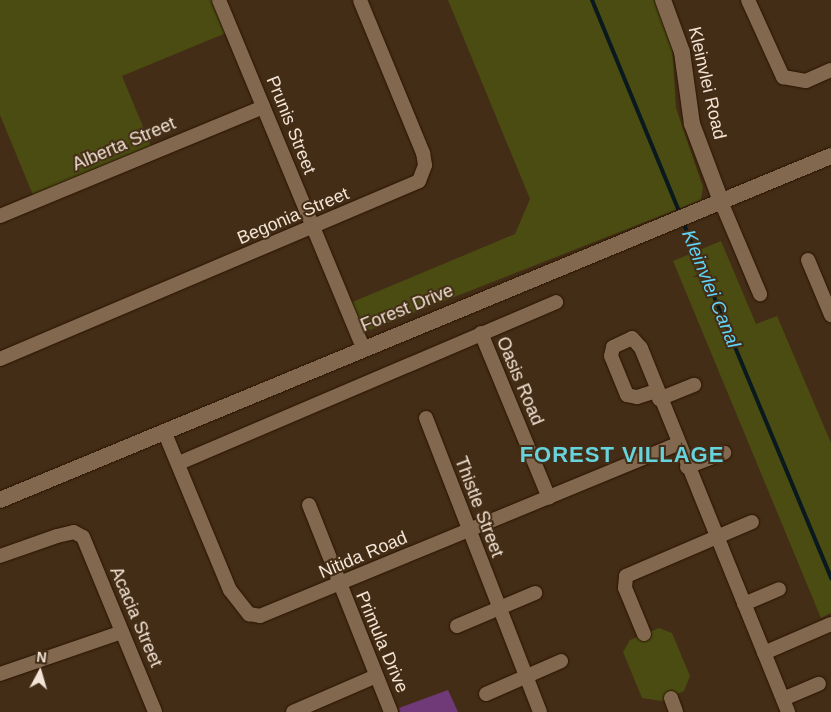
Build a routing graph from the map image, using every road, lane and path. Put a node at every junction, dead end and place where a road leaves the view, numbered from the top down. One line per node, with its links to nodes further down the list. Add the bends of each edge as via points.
1 (219, 0): 6 (street, Prunis Street)
2 (360, 0): 10 (street, Begonia Street, via 423,153 424,171 411,187)
3 (663, 0): 8 (street, Kleinvlei Road, via 682,52 692,124)
4 (748, 0): 5 (street, via 783,77 801,81)
5 (831, 70)
6 (263, 107): 9 (street, Alberta Street); 10 (street, Prunis Street)
7 (831, 156): 8 (street, Forest Drive)
8 (722, 204): 12 (street); 16 (street, Forest Drive)
9 (0, 216)
10 (313, 228): 16 (street, Prunis Street); 17 (street, Begonia Street)
11 (808, 260): 14 (street)
12 (760, 294)
13 (556, 302): 15 (street)
14 (831, 316)
15 (480, 333): 23 (street); 25 (street, Oasis Road)
16 (363, 348): 20 (street, Forest Drive)
17 (0, 359)
18 (694, 385): 21 (street, via 658,395)
19 (426, 418): 29 (street, Thistle Street)
20 (164, 431): 23 (street, Nitida Road); 26 (street, Forest Drive)
21 (678, 444): 24 (street); 25 (street, Nitida Road)
22 (724, 453): 24 (street)
23 (179, 463): 32 (street, Nitida Road, via 230,590 249,614 274,613)
24 (688, 467): 30 (street)
25 (549, 498): 29 (street, Nitida Road)
26 (0, 500)
27 (309, 505): 32 (street, Primula Drive)
28 (752, 522): 30 (street)
29 (469, 530): 32 (street, Nitida Road); 36 (street, Thistle Street)
30 (716, 536): 35 (street); 40 (street, via 626,576 625,588)
31 (0, 556): 39 (street, Acacia Street, via 74,532 82,537)
32 (338, 586): 44 (street, Primula Drive)
33 (779, 590): 35 (street)
34 (535, 593): 36 (street)
35 (744, 604): 41 (street)
36 (497, 610): 37 (street); 45 (street, Thistle Street)
37 (457, 626)
38 (827, 626): 41 (street)
39 (122, 632): 43 (street); 50 (street, Acacia Street)
40 (644, 634)
41 (764, 653): 49 (street)
42 (561, 661): 45 (street)
43 (0, 674)
44 (376, 676): 51 (street); 52 (street, Primula Drive)
45 (525, 677): 47 (street); 53 (street, Thistle Street)
46 (819, 684): 49 (street)
47 (486, 694)
48 (671, 698): 54 (street)
49 (786, 706)
50 (156, 712)
51 (293, 712)
52 (391, 712)
53 (540, 712)
54 (676, 712)

